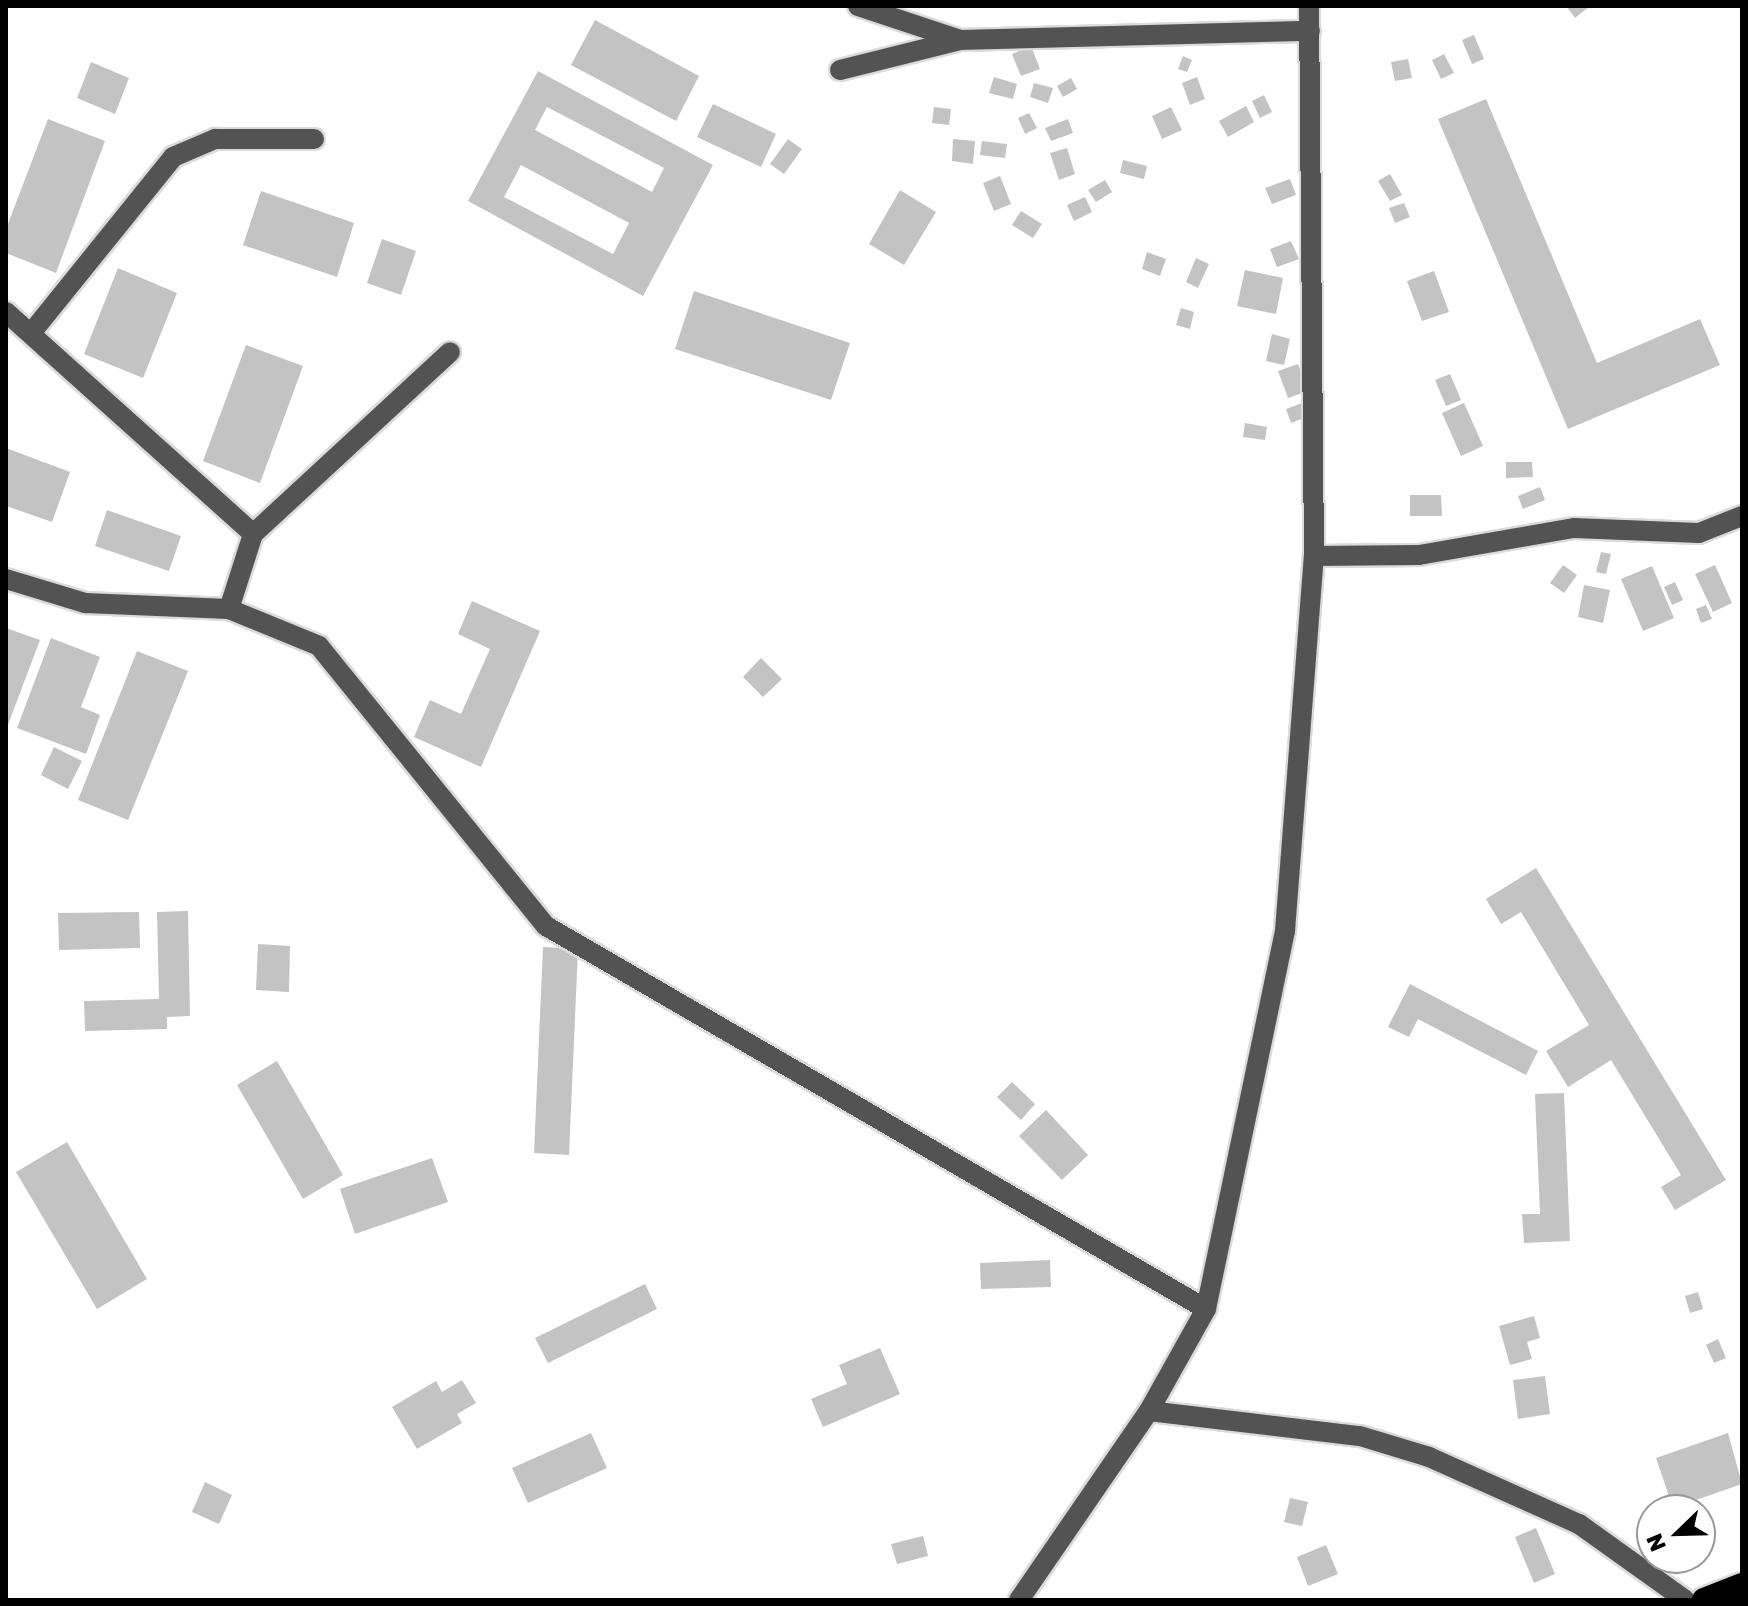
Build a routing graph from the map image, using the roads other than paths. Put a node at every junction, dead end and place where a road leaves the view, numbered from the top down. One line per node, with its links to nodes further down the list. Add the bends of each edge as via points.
1 (858, 6): 4 (street)
2 (1309, 6): 3 (street)
3 (1310, 31): 4 (street); 12 (street, via 1306,214)
4 (960, 40): 5 (street)
5 (840, 70)
6 (314, 139): 8 (street, via 215,139 173,157)
7 (6, 312): 8 (street)
8 (32, 332): 11 (street)
9 (450, 352): 11 (street)
10 (1742, 516): 12 (street, via 1685,535 1574,528 1419,555)
11 (253, 534): 14 (street)
12 (1314, 556): 15 (street, via 1285,931)
13 (6, 579): 14 (street, via 85,603)
14 (229, 609): 15 (street, via 319,646 546,926)
15 (1206, 1309): 16 (street)
16 (1149, 1411): 18 (street); 19 (street, via 1360,1436 1429,1457 1579,1524)
17 (1741, 1589): 20 (highway)
18 (1019, 1600)
19 (1685, 1600)
20 (1704, 1600)

